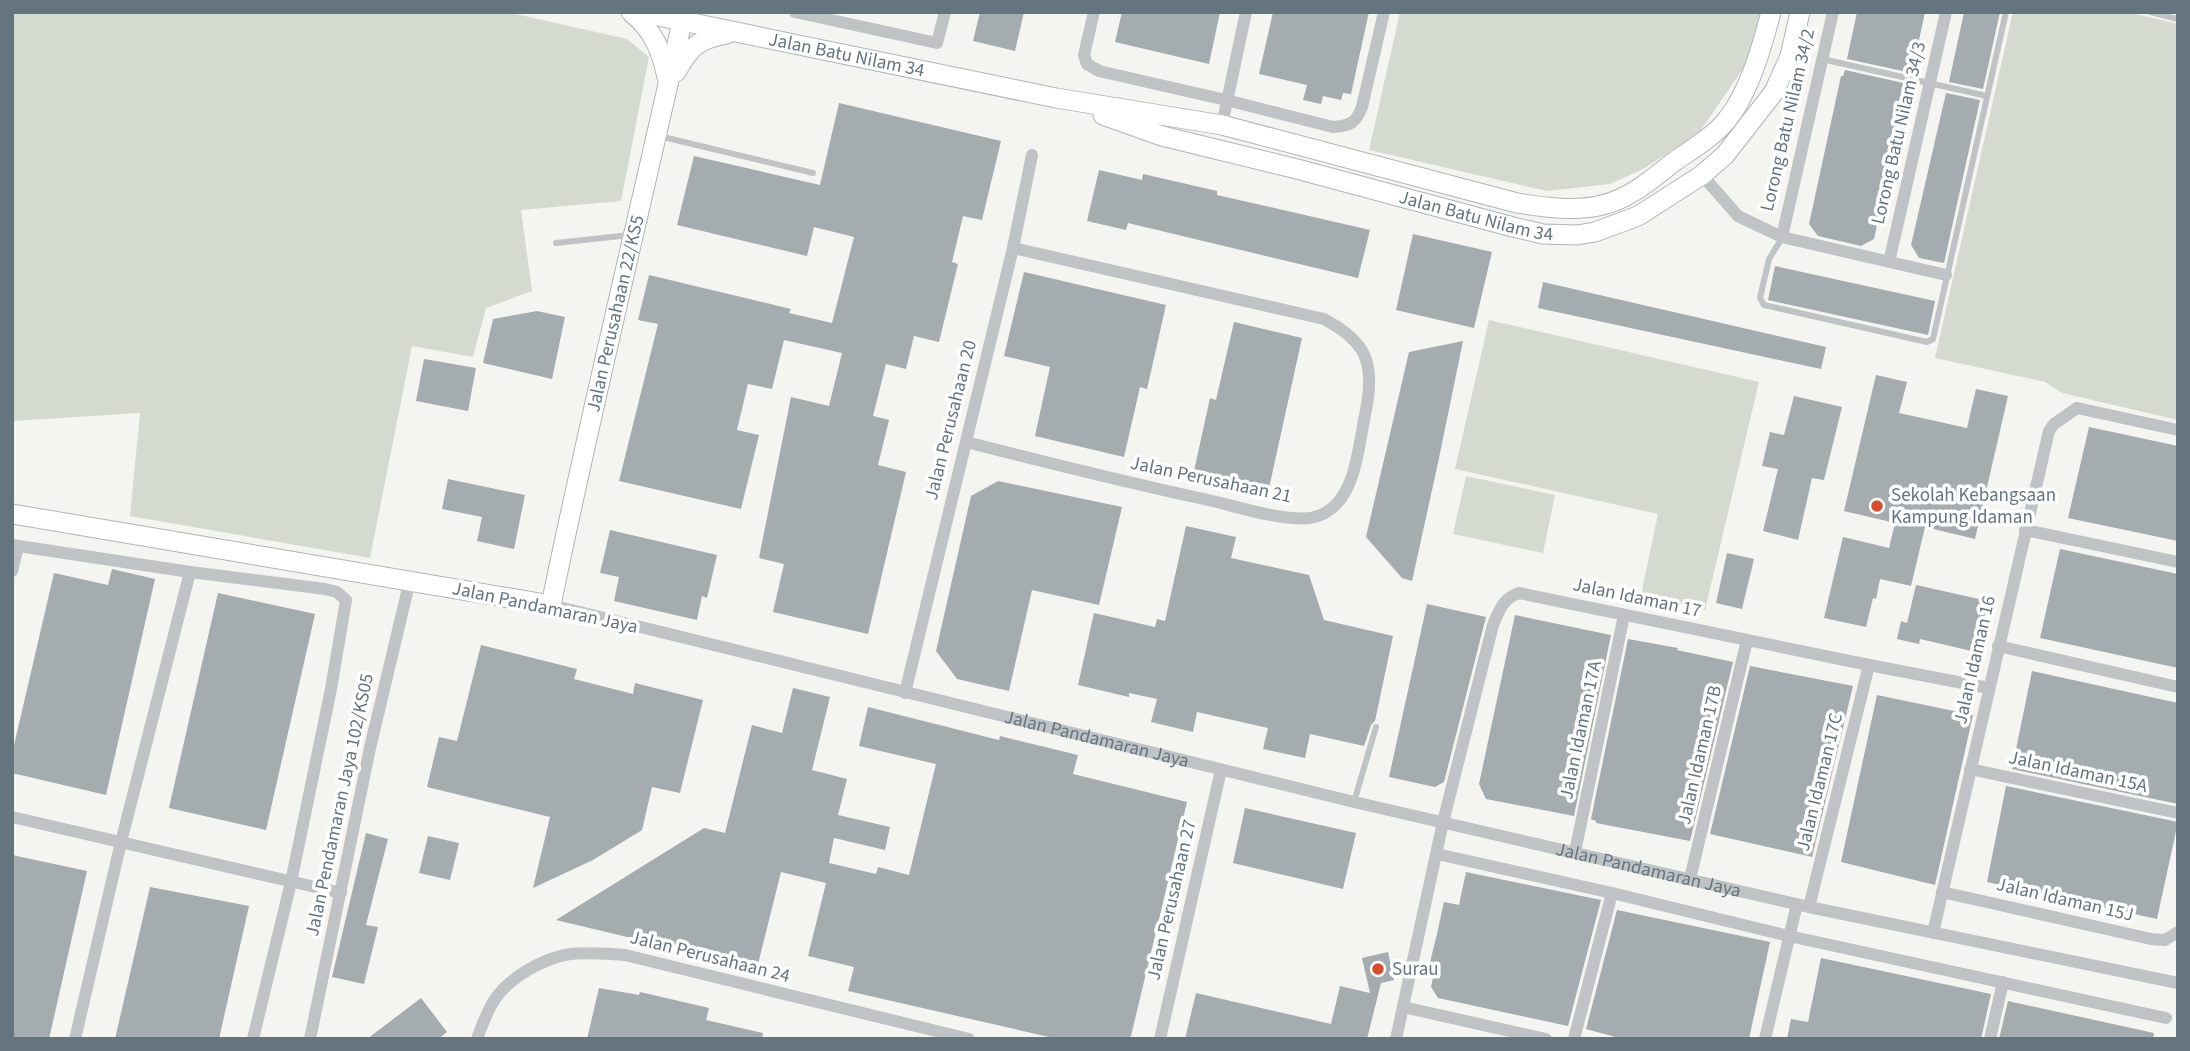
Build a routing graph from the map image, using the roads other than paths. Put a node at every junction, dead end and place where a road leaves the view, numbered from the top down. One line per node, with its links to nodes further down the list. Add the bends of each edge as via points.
1 (631, 12): 19 (street, via 657,41)
2 (639, 12): 15 (street, Jalan Batu Nilam 34)
3 (797, 12): 4 (street, via 937,43)
4 (945, 12)
5 (1094, 12): 22 (street, via 1084,55 1087,64 1099,71)
6 (1246, 12): 22 (street)
7 (1384, 12): 22 (street, via 1362,107 1357,120 1347,126 1333,127)
8 (1771, 12): 23 (street, Jalan Batu Nilam 34, via 1756,65)
9 (1800, 12): 30 (street, Jalan Batu Nilam 34, via 1790,56 1774,92 1724,155)
10 (1833, 12): 17 (street, Lorong Batu Nilam 34/2)
11 (1946, 12): 18 (street, Lorong Batu Nilam 34/3)
12 (2006, 12): 20 (lane)
13 (2150, 12): 14 (lane)
14 (2178, 19)
15 (682, 22): 16 (street, Jalan Batu Nilam 34); 19 (street, Jalan Perusahaan 22/KS5)
16 (733, 33): 19 (street, via 707,37 693,46); 21 (street, Jalan Batu Nilam 34)
17 (1822, 59): 18 (lane); 33 (street, Lorong Batu Nilam 34/2)
18 (1930, 83): 20 (lane); 36 (street, Lorong Batu Nilam 34/3)
19 (668, 85): 25 (street, Jalan Perusahaan 22/KS5)
20 (1987, 96): 37 (lane)
21 (1056, 98): 24 (street, Jalan Batu Nilam 34); 26 (street, Jalan Batu Nilam 34)
22 (1227, 100): 24 (street)
23 (1724, 123): 30 (street); 31 (street, Jalan Batu Nilam 34)
24 (1222, 125): 26 (street, via 1197,135); 28 (street, via 1221,141); 31 (street, Jalan Batu Nilam 34, via 1549,208 1600,206)
25 (657, 135): 29 (lane); 32 (street, Jalan Perusahaan 22/KS5)
26 (1162, 136): 28 (street, Jalan Batu Nilam 34)
27 (1032, 155): 35 (street, Jalan Perusahaan 20)
28 (1297, 169): 30 (street, Jalan Batu Nilam 34, via 1513,227 1577,235 1638,216)
29 (813, 173)
30 (1702, 175): 31 (street); 33 (street, via 1738,216)
31 (1654, 178)
32 (635, 235): 34 (lane); 47 (street, Jalan Perusahaan 22/KS5)
33 (1782, 237): 36 (street); 37 (lane, via 1769,258 1760,298 1764,305 1927,342 1933,339)
34 (556, 243)
35 (1013, 248): 39 (street, Jalan Perusahaan 20); 39 (street, Jalan Perusahaan 21, via 1325,319 1344,330 1361,346 1371,385 1350,482 1343,498 1329,511 1314,518 1289,518)
36 (1889, 262): 37 (street)
37 (1946, 275)
38 (2178, 430): 41 (street, Jalan Idaman 16, via 2077,408 2049,432)
39 (966, 442): 54 (street, Jalan Perusahaan 20)
40 (12, 514): 46 (street, Jalan Pandamaran Jaya)
41 (2025, 530): 43 (street); 50 (street, Jalan Idaman 16)
42 (15, 545): 44 (street); 45 (street)
43 (2178, 562)
44 (12, 571)
45 (190, 572): 62 (street); 66 (street, via 325,589 346,600)
46 (410, 580): 47 (street, Jalan Pandamaran Jaya); 68 (street, Jalan Pendamaran Jaya 102/KS05)
47 (551, 606): 54 (street, Jalan Pandamaran Jaya)
48 (1624, 615): 49 (street, Jalan Idaman 17); 61 (street, Jalan Idaman 17, via 1519,593 1501,605); 63 (street, Jalan Idaman 17A)
49 (1747, 640): 51 (street, Jalan Idaman 17); 65 (street, Jalan Idaman 17B)
50 (1998, 646): 52 (street); 53 (street, Jalan Idaman 16)
51 (1869, 665): 53 (street, Jalan Idaman 17); 70 (street, Jalan Idaman 17C)
52 (2178, 687)
53 (1989, 688): 56 (street, Jalan Idaman 16)
54 (905, 693): 57 (street, Jalan Pandamaran Jaya)
55 (1376, 727): 58 (lane)
56 (1970, 768): 59 (street, Jalan Idaman 15A); 67 (street, Jalan Idaman 16)
57 (1221, 770): 58 (street, Jalan Pandamaran Jaya); 83 (street, Jalan Perusahaan 27)
58 (1354, 802): 61 (street, Jalan Pandamaran Jaya)
59 (2178, 813)
60 (12, 817): 62 (street)
61 (1443, 822): 63 (street, Jalan Pandamaran Jaya); 64 (street, Jalan Idaman 17)
62 (121, 842): 66 (street); 78 (street)
63 (1575, 852): 65 (street, Jalan Pandamaran Jaya)
64 (1437, 854): 69 (street, Jalan Pandamaran Jaya); 76 (street, Jalan Idaman 17)
65 (1690, 878): 70 (street, Jalan Pandamaran Jaya)
66 (291, 882): 68 (street); 79 (street)
67 (1942, 892): 71 (street, Jalan Idaman 15J, via 2151,939 2165,940); 72 (street, Jalan Idaman 16)
68 (341, 893): 80 (street, Jalan Pendamaran Jaya 102/KS05)
69 (1612, 893): 73 (street, Jalan Pandamaran Jaya); 86 (street)
70 (1803, 905): 72 (street, Jalan Pandamaran Jaya); 73 (street, Jalan Idaman 17C)
71 (2178, 932)
72 (1933, 933): 75 (street, Jalan Pandamaran Jaya)
73 (1789, 936): 74 (street, Jalan Pandamaran Jaya); 87 (street, Jalan Idaman 17C)
74 (2003, 982): 77 (street, Jalan Pandamaran Jaya); 88 (street)
75 (2178, 983)
76 (1403, 1007): 84 (street, Jalan Idaman 17); 85 (street)
77 (2166, 1018)
78 (75, 1039)
79 (253, 1039)
80 (310, 1039)
81 (477, 1039): 82 (street, Jalan Perusahaan 24, via 495,999 522,975 555,957 597,953 625,955)
82 (969, 1039)
83 (1160, 1039)
84 (1396, 1039)
85 (1546, 1039)
86 (1574, 1039)
87 (1765, 1039)
88 (1990, 1039)

